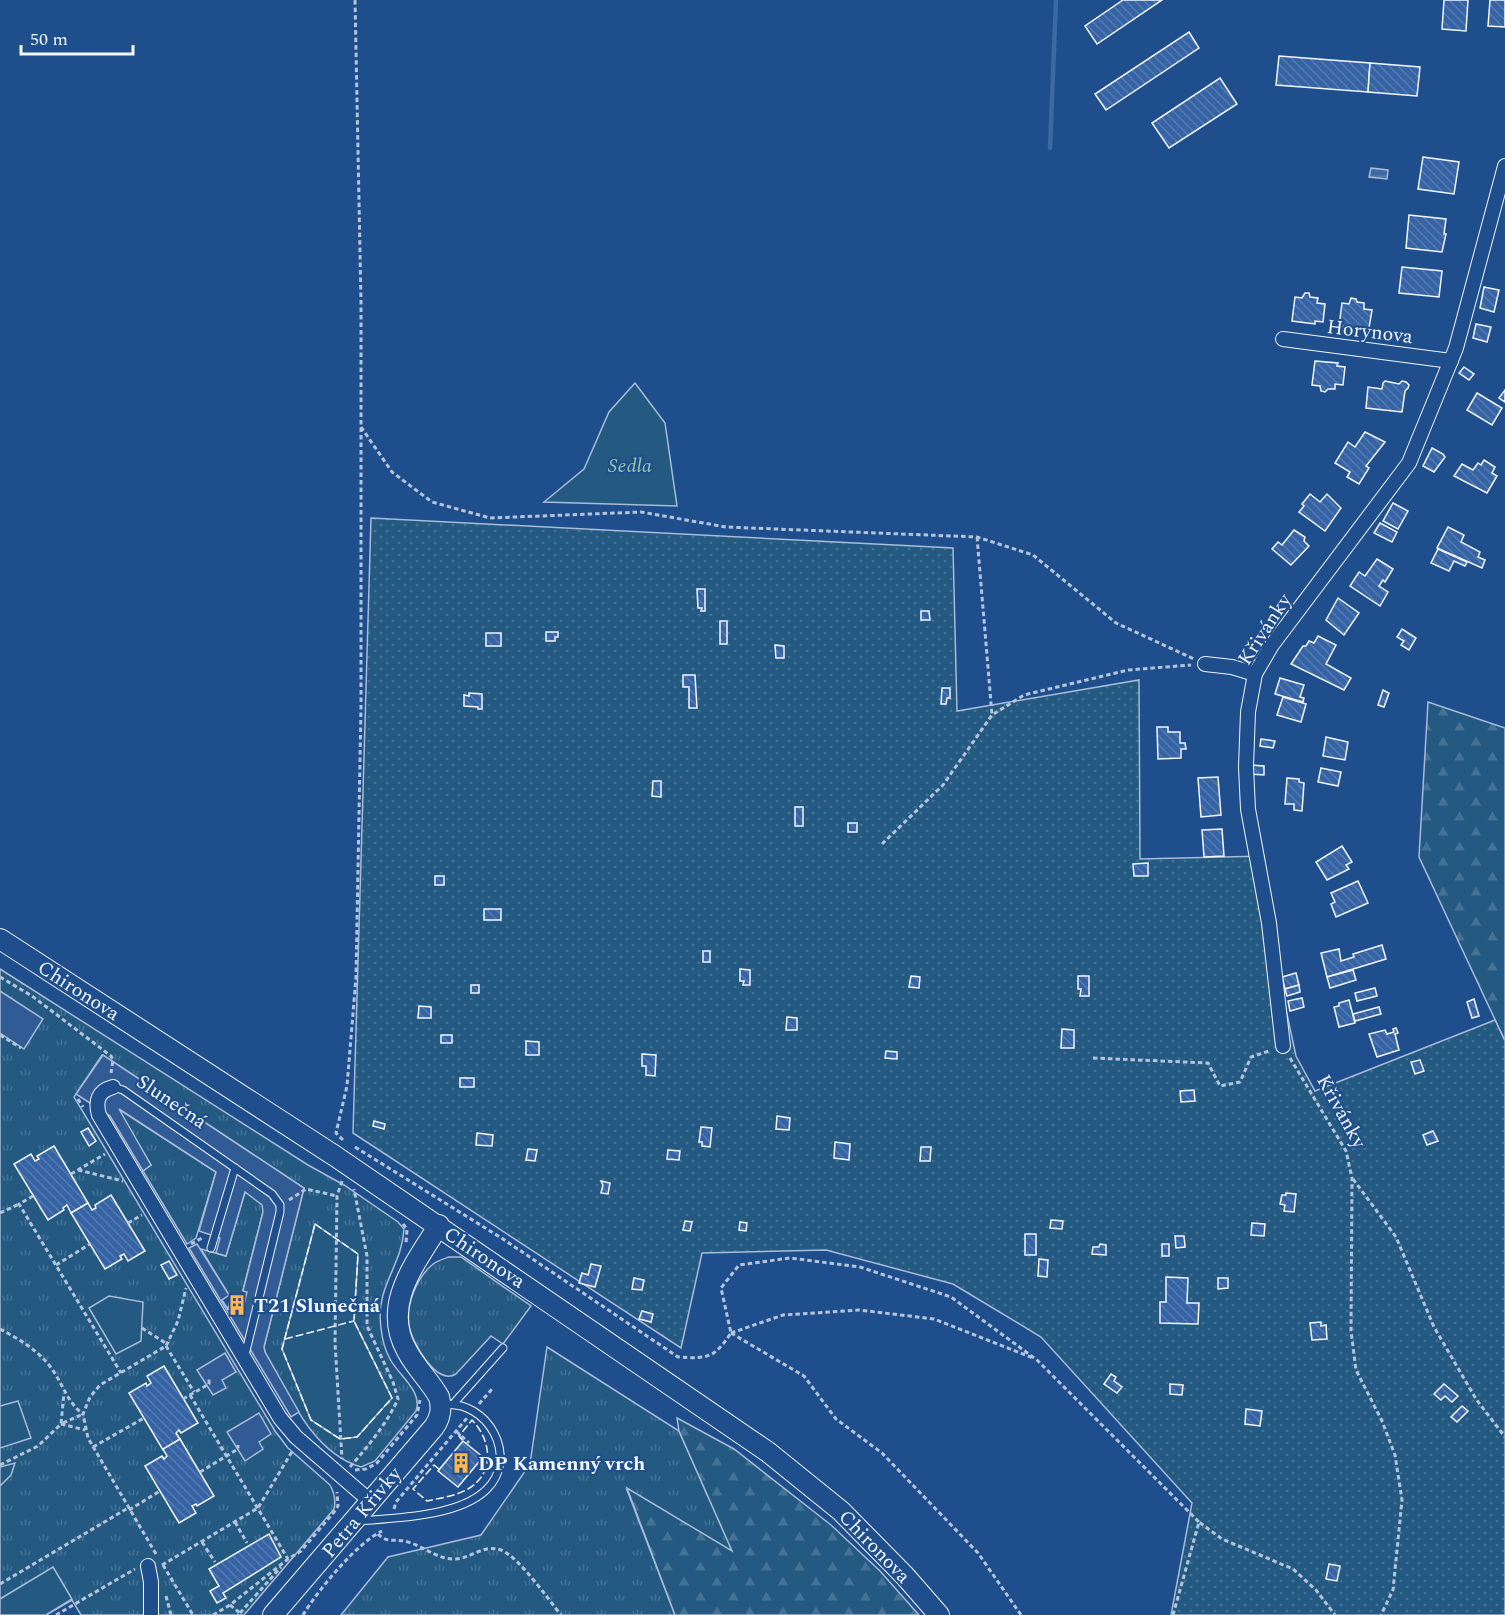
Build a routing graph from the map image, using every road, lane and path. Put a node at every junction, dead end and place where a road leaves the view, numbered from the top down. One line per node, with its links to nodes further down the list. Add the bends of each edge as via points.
1 (355, 0): 5 (path)
2 (1505, 166): 4 (street, Křivánky)
3 (1283, 339): 4 (street, Horynova)
4 (1451, 361): 8 (street, Křivánky, via 1409,463 1272,645)
5 (360, 426): 6 (path, via 392,472 432,502 490,518 641,512 726,527); 19 (path, via 361,707 356,965 347,1086 336,1133)
6 (977, 537): 7 (path, via 1033,555 1116,623); 9 (path)
7 (1205, 664): 8 (street); 9 (path, via 1128,670 1024,695)
8 (1255, 674): 14 (street, Křivánky, via 1248,712 1248,809 1269,922)
9 (992, 715): 10 (path, via 943,785)
10 (882, 844)
11 (0, 939): 19 (street, Chironova)
12 (0, 977): 17 (path, via 32,996 111,1056)
13 (0, 1035): 15 (path)
14 (1283, 1046): 16 (path, via 1251,1057 1240,1082 1220,1086 1208,1063); 24 (path, Křivánky, via 1346,1151)
15 (21, 1048)
16 (1094, 1058)
17 (113, 1087): 21 (lane, Slunečná); 47 (street, Slunečná, via 99,1095 99,1115)
18 (353, 1146): 44 (path, via 503,1239 678,1357 700,1359 719,1351)
19 (339, 1148): 35 (street, Chironova)
20 (110, 1151): 22 (path)
21 (235, 1167): 31 (lane, Slunečná, via 272,1194); 39 (lane)
22 (78, 1170): 23 (path); 26 (path)
23 (71, 1174)
24 (1352, 1178): 65 (path, via 1396,1237 1434,1327 1476,1399); 107 (path, via 1351,1331 1356,1370 1392,1446 1402,1500 1393,1590)
25 (341, 1180): 29 (path)
26 (128, 1182)
27 (354, 1189): 73 (path, via 366,1256 367,1326 398,1399)
28 (33, 1196): 30 (path)
29 (337, 1196): 31 (path, via 306,1189); 71 (path, via 334,1343)
30 (19, 1204): 32 (path); 40 (path)
31 (280, 1205): 47 (lane)
32 (0, 1213)
33 (147, 1213): 34 (path)
34 (128, 1223)
35 (439, 1225): 57 (street, via 403,1286 397,1317 406,1349); 103 (street, Chironova, via 768,1452 841,1511)
36 (205, 1236): 37 (path)
37 (196, 1241)
38 (90, 1244): 40 (path)
39 (212, 1248)
40 (56, 1265): 49 (path)
41 (188, 1283): 45 (path)
42 (142, 1328): 45 (path)
43 (0, 1329): 52 (path, via 37,1352)
44 (731, 1332): 48 (path, via 783,1315 859,1310 934,1318); 48 (path, via 721,1288 739,1265 790,1258 860,1268 951,1297); 104 (path, via 804,1376 836,1419 882,1453 978,1553)
45 (167, 1345): 49 (path); 53 (path)
46 (503, 1348): 57 (lane, Petra Křivky)
47 (244, 1356): 77 (street, Slunečná, via 288,1429)
48 (1037, 1360): 83 (path)
49 (121, 1373): 60 (path, via 95,1390)
50 (209, 1377): 53 (path, via 210,1384)
51 (492, 1389): 56 (path)
52 (64, 1391): 60 (path); 62 (path)
53 (194, 1392): 54 (path)
54 (190, 1395): 55 (path); 70 (path)
55 (183, 1399)
56 (481, 1402): 58 (path); 59 (path)
57 (447, 1404): 59 (lane); 77 (street, Petra Křivky, via 436,1423)
58 (486, 1407)
59 (474, 1410): 64 (path); 80 (lane, via 489,1423 500,1452 494,1479 486,1490 452,1508)
60 (83, 1414): 62 (path); 63 (path)
61 (144, 1418): 68 (path)
62 (61, 1424): 63 (path); 72 (path, via 38,1446)
63 (85, 1430): 68 (path)
64 (456, 1431): 66 (path); 80 (path, via 396,1502)
65 (1505, 1437)
66 (469, 1443)
67 (238, 1445): 70 (path)
68 (93, 1447): 79 (path)
69 (293, 1450): 78 (path)
70 (226, 1456): 74 (path); 78 (path)
71 (343, 1464)
72 (0, 1465)
73 (349, 1468)
74 (200, 1472)
75 (334, 1485): 87 (path, via 339,1500 334,1512 301,1551)
76 (160, 1491): 79 (path)
77 (370, 1501): 82 (street, Petra Křivky)
78 (258, 1508): 81 (path); 87 (path)
79 (128, 1509): 89 (path); 91 (path)
80 (390, 1519): 82 (lane); 84 (path, via 385,1530)
81 (235, 1522): 85 (path); 86 (path)
82 (352, 1522): 100 (street, Petra Křivky)
83 (1199, 1522): 105 (path); 106 (path, via 1222,1539 1293,1569)
84 (378, 1533): 101 (path, via 360,1546); 102 (path, via 385,1540 407,1542 450,1559 484,1549 501,1550 521,1567)
85 (202, 1542): 88 (path); 89 (path)
86 (247, 1544)
87 (288, 1559): 92 (path); 94 (path)
88 (215, 1562)
89 (163, 1565): 98 (path)
90 (148, 1566): 93 (path); 97 (street)
91 (0, 1584)
92 (230, 1605): 94 (path); 99 (path)
93 (67, 1609): 95 (path); 96 (path)
94 (239, 1614)
95 (56, 1615)
96 (70, 1615)
97 (151, 1615)
98 (193, 1615)
99 (213, 1615)
100 (273, 1615)
101 (303, 1615)
102 (561, 1615)
103 (939, 1615)
104 (1021, 1615)
105 (1173, 1615)
106 (1335, 1615)
107 (1381, 1615)

